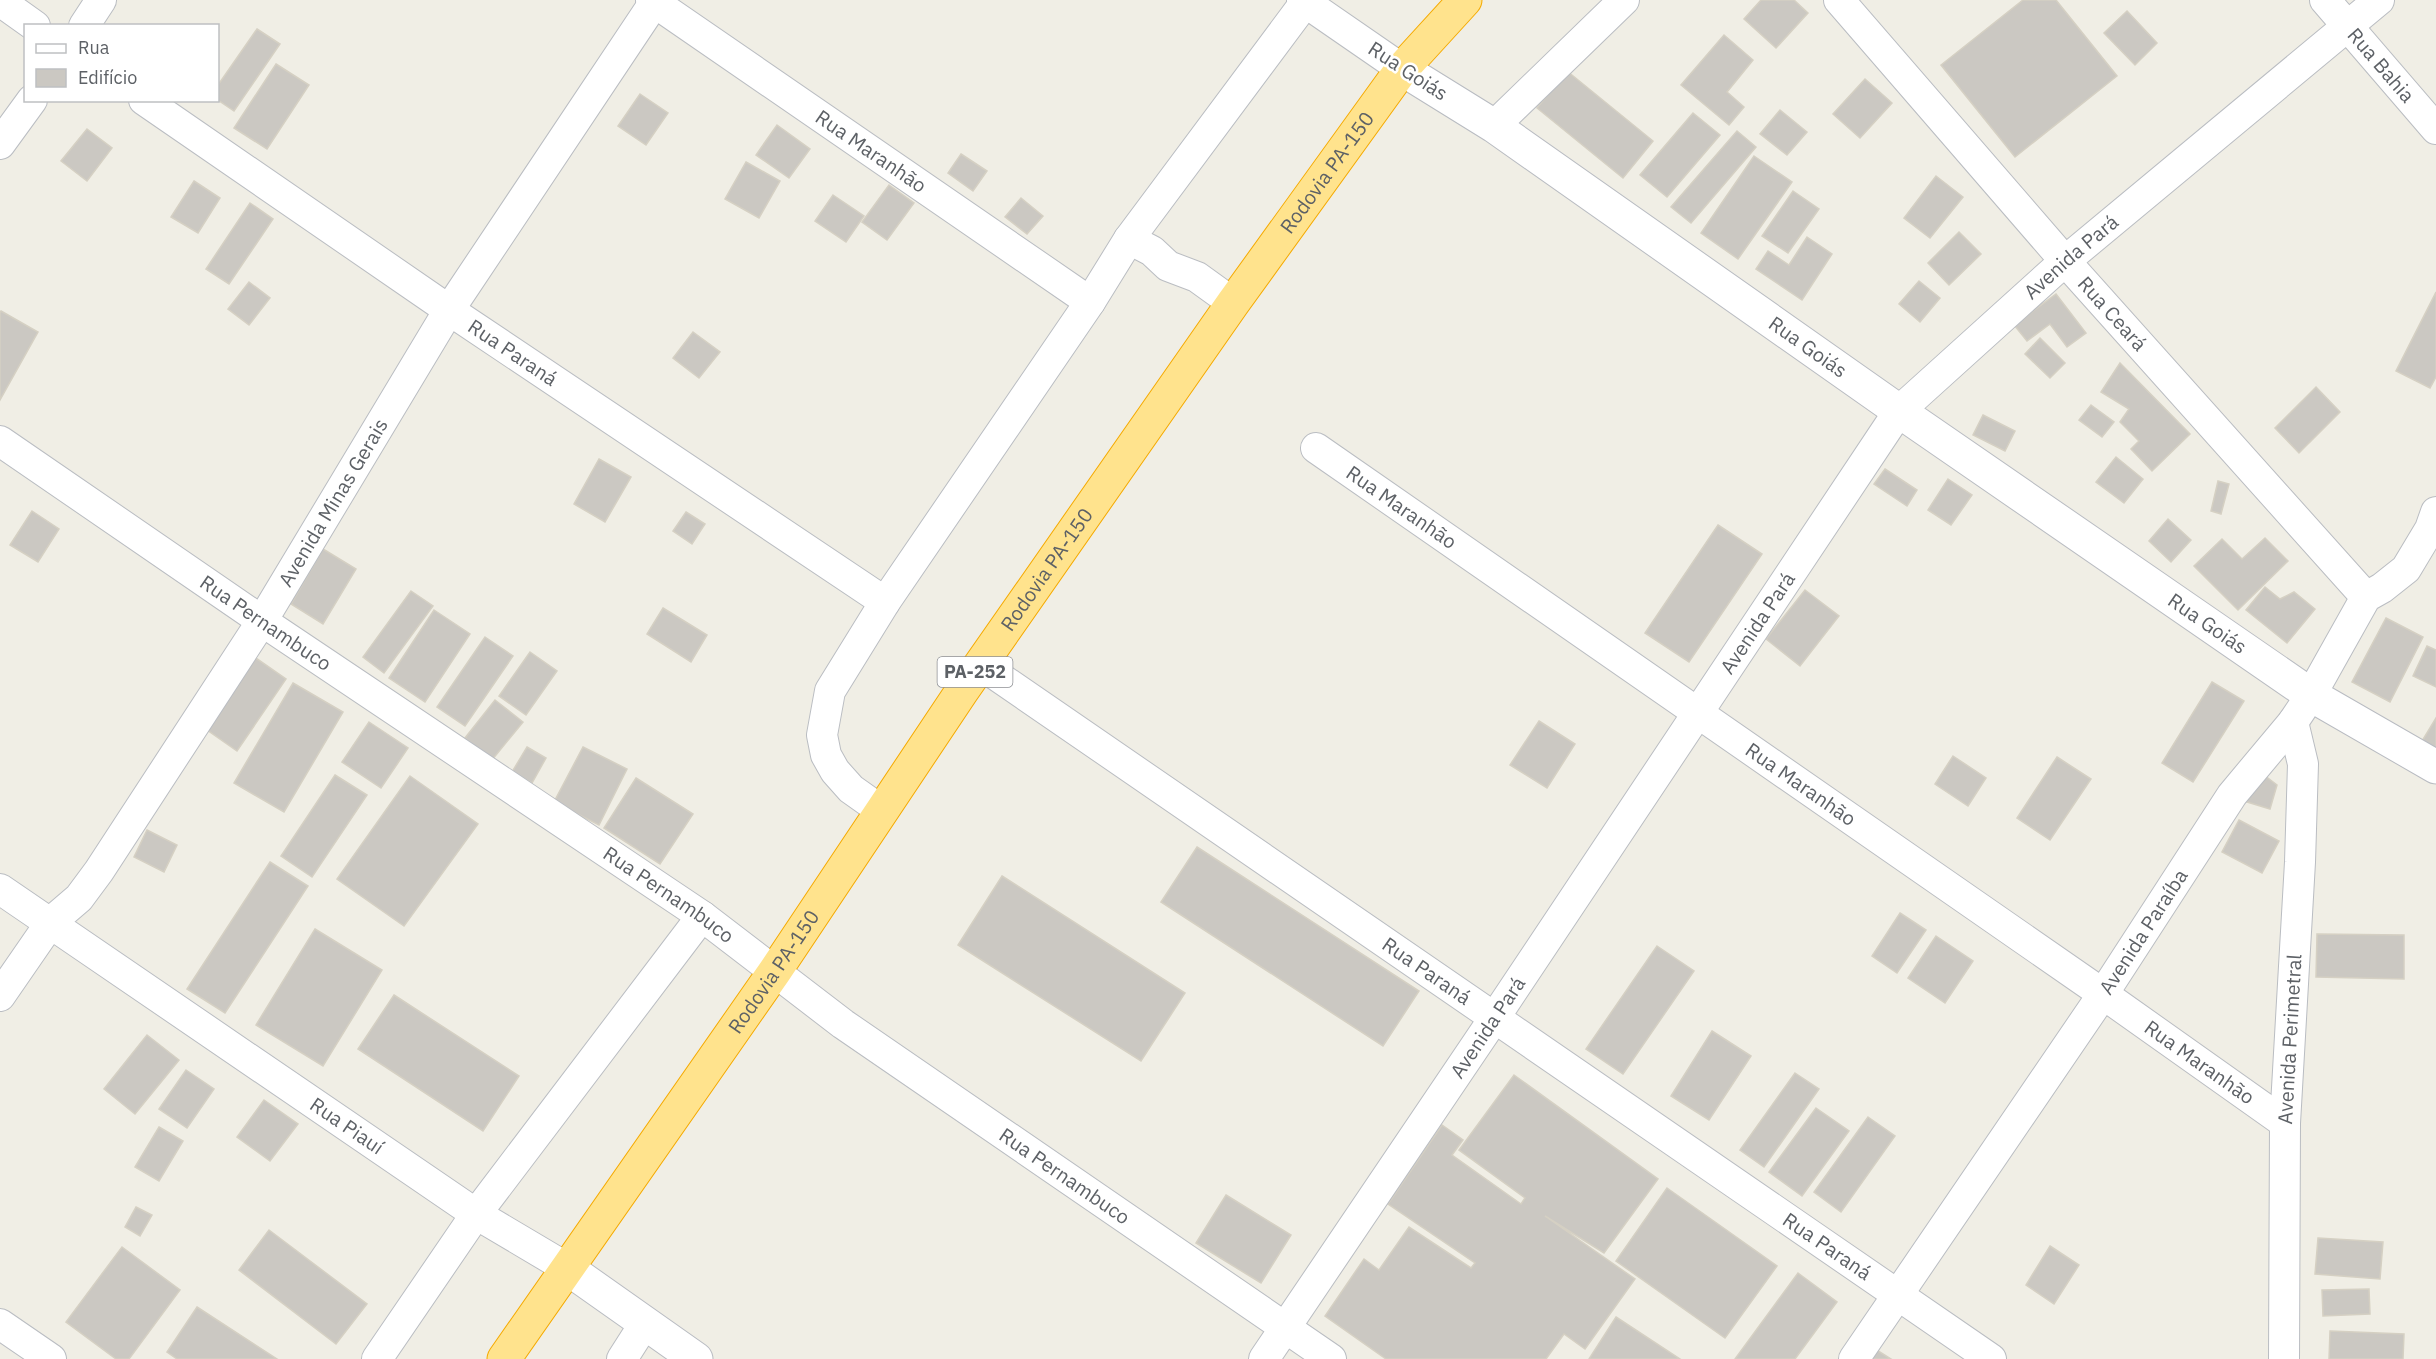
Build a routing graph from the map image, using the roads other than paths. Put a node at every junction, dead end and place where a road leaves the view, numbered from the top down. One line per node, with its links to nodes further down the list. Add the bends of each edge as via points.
1 (101, 0): 11 (street)
2 (1465, 0): 13 (highway, Rodovia PA-150 / PA-252)
3 (1624, 0): 16 (street)
4 (1839, 0): 20 (street, Rua Ceará)
5 (2325, 0): 12 (street, Rua Bahia)
6 (2379, 0): 12 (street, Avenida Pará)
7 (654, 1): 21 (street, Rua Maranhão); 23 (street, Avenida Minas Gerais)
8 (1305, 1): 13 (street, Rua Goiás); 19 (street)
9 (0, 2): 10 (street)
10 (32, 24)
11 (85, 24)
12 (2349, 27): 17 (street, Rua Bahia); 20 (street, Avenida Pará)
13 (1402, 69): 16 (street, Rua Goiás); 22 (highway, Rodovia PA-150 / PA-252)
14 (31, 102): 18 (street)
15 (147, 102): 23 (street, Rua Paraná)
16 (1494, 126): 24 (street, Rua Goiás)
17 (2436, 129)
18 (0, 144)
19 (1129, 239): 21 (street); 22 (street, via 1152,251 1168,266 1197,277)
20 (2065, 261): 24 (street, Avenida Pará); 28 (street, Rua Ceará)
21 (1090, 302): 29 (street)
22 (1233, 303): 31 (highway, Rodovia PA-150 / PA-252)
23 (449, 310): 29 (street, Rua Paraná); 30 (street, Avenida Minas Gerais)
24 (1899, 411): 32 (street, Rua Goiás); 33 (street, Avenida Pará)
25 (0, 441): 30 (street, Rua Pernambuco)
26 (1316, 448): 33 (street, Rua Maranhão)
27 (2436, 512): 28 (street, Avenida Paraíba, via 2406,569)
28 (2366, 597): 32 (street, Avenida Paraíba)
29 (885, 602): 36 (street, via 830,691 822,735 826,755 835,771 851,789)
30 (262, 621): 38 (street, Rua Pernambuco); 39 (street, Avenida Minas Gerais, via 99,871 79,898)
31 (980, 664): 36 (highway, Rodovia PA-150 / PA-252); 43 (street, Rua Paraná)
32 (2311, 695): 34 (street, Avenida Paraíba); 35 (street, Rua Goiás)
33 (1697, 714): 41 (street, Rua Maranhão); 43 (street, Avenida Pará)
34 (2293, 722): 41 (street, Avenida Paraíba, via 2232,795); 44 (street, Avenida Perimetral, via 2303,764)
35 (2436, 767)
36 (882, 811): 40 (highway, Rodovia PA-150 / PA-252)
37 (0, 889): 39 (street, Rua Piauí)
38 (702, 916): 40 (street, Rua Pernambuco); 45 (street)
39 (51, 922): 42 (street, Avenida Minas Gerais); 45 (street, Rua Piauí)
40 (775, 971): 46 (highway, Rodovia PA-150 / PA-252); 50 (street, Rua Pernambuco, via 843,1024)
41 (2103, 994): 44 (street, Rua Maranhão); 47 (street, Avenida Paraíba)
42 (0, 996)
43 (1496, 1017): 47 (street, Rua Paraná); 50 (street, Avenida Pará)
44 (2284, 1123): 60 (street, Avenida Perimetral)
45 (476, 1214): 46 (street, Rua Piauí); 52 (street)
46 (567, 1268): 48 (street, Rua Piauí); 53 (highway, Rodovia PA-150 / PA-252)
47 (1898, 1296): 58 (street, Avenida Paraíba); 59 (street, Rua Paraná)
48 (645, 1323): 54 (street); 55 (street, Rua Piauí)
49 (0, 1324): 51 (street)
50 (1285, 1328): 56 (street, Avenida Pará); 57 (street, Rua Pernambuco)
51 (51, 1359)
52 (376, 1359)
53 (504, 1359)
54 (622, 1359)
55 (696, 1359)
56 (1264, 1359)
57 (1331, 1359)
58 (1854, 1359)
59 (1991, 1359)
60 (2284, 1359)

